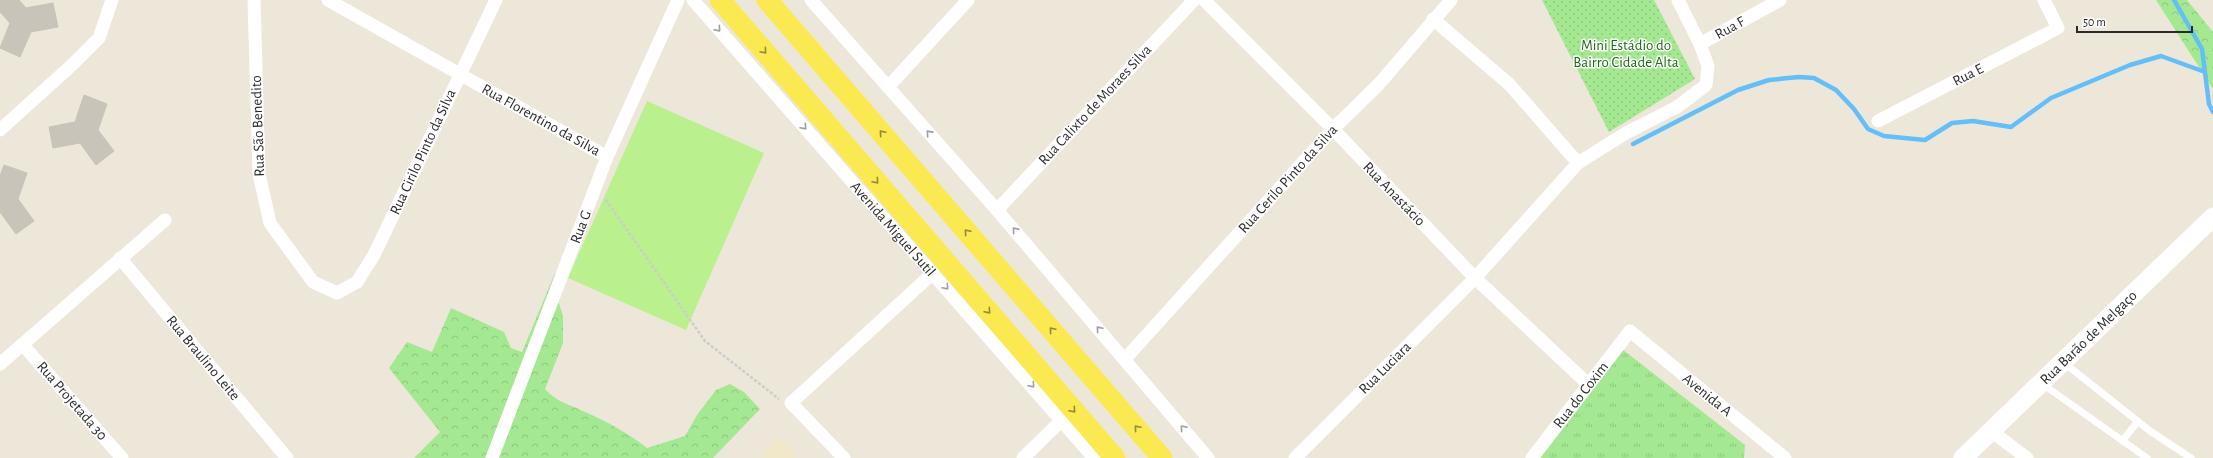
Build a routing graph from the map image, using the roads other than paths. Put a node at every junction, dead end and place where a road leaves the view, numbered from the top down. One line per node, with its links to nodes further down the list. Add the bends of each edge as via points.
1 (112, 0): 23 (street, via 100,38)
2 (254, 0): 32 (street, Rua São Benedito, via 259,174 270,223 313,282)
3 (328, 0): 19 (street, Rua Florentino da Silva)
4 (496, 0): 19 (street, Rua Cirilo Pinto da Silva)
5 (678, 0): 24 (street, Rua G)
6 (693, 0): 30 (street, Avenida Miguel Sutil, one-way to 30)
7 (720, 0): 50 (main road, Avenida Miguel Sutil, one-way to 50)
8 (767, 0): 51 (main road, one-way to 8)
9 (811, 0): 20 (street)
10 (968, 0): 20 (street)
11 (1194, 0): 26 (street, Rua Calixto de Moraes Silva)
12 (1204, 0): 22 (street, Rua Anastácio)
13 (1451, 0): 17 (street, Rua Cerilo Pinto da Silva)
14 (1678, 0): 18 (street, Rua Luciara)
15 (1780, 0): 18 (street, Rua F)
16 (2044, 0): 21 (street, Rua E, via 2058,28)
17 (1433, 19): 22 (street, Rua Cerilo Pinto da Silva, via 1379,84); 25 (street, via 1508,84)
18 (1700, 44): 25 (street, Rua Luciara, via 1708,66 1706,85 1677,107 1626,133)
19 (459, 75): 24 (street, Rua Florentino da Silva); 32 (street, Rua Cirilo Pinto da Silva, via 374,255 357,282)
20 (888, 87): 26 (street, one-way to 20)
21 (1878, 121)
22 (1333, 129): 31 (street, Rua Anastácio); 35 (street, Rua Cerilo Pinto da Silva)
23 (0, 130)
24 (607, 157): 46 (street, Rua G)
25 (1578, 163): 31 (street, Rua Luciara)
26 (997, 210): 35 (street, one-way to 26)
27 (2213, 217): 36 (street, Rua Barão de Melgaço)
28 (165, 220): 29 (street)
29 (120, 258): 34 (street); 45 (street, Rua Braulino Leite)
30 (933, 273): 40 (street, Avenida Miguel Sutil, one-way to 40); 47 (street, via 791,403)
31 (1475, 278): 39 (street, Rua Anastácio); 53 (street, Rua Luciara)
32 (337, 293)
33 (1630, 331): 39 (street, Rua do Coxim); 55 (street, Avenida A)
34 (23, 345): 37 (street); 44 (street, Rua Projetada 30)
35 (1125, 359): 52 (street, one-way to 35)
36 (2063, 362): 38 (street, Rua Barão de Melgaço); 41 (lane)
37 (0, 364)
38 (2041, 383): 42 (street, Rua Barão de Melgaço); 43 (lane)
39 (1588, 384): 54 (street, Rua do Coxim)
40 (1062, 420): 48 (street); 49 (street, Avenida Miguel Sutil)
41 (2138, 421): 43 (lane); 59 (lane)
42 (1992, 431): 56 (street, Rua Barão de Melgaço); 57 (street)
43 (2123, 440): 58 (lane)
44 (122, 458)
45 (287, 458)
46 (492, 458)
47 (844, 458)
48 (1023, 458)
49 (1094, 458)
50 (1114, 458)
51 (1162, 458)
52 (1208, 458)
53 (1295, 458)
54 (1532, 458)
55 (1785, 458)
56 (1963, 458)
57 (2028, 458)
58 (2147, 458)
59 (2191, 458)

